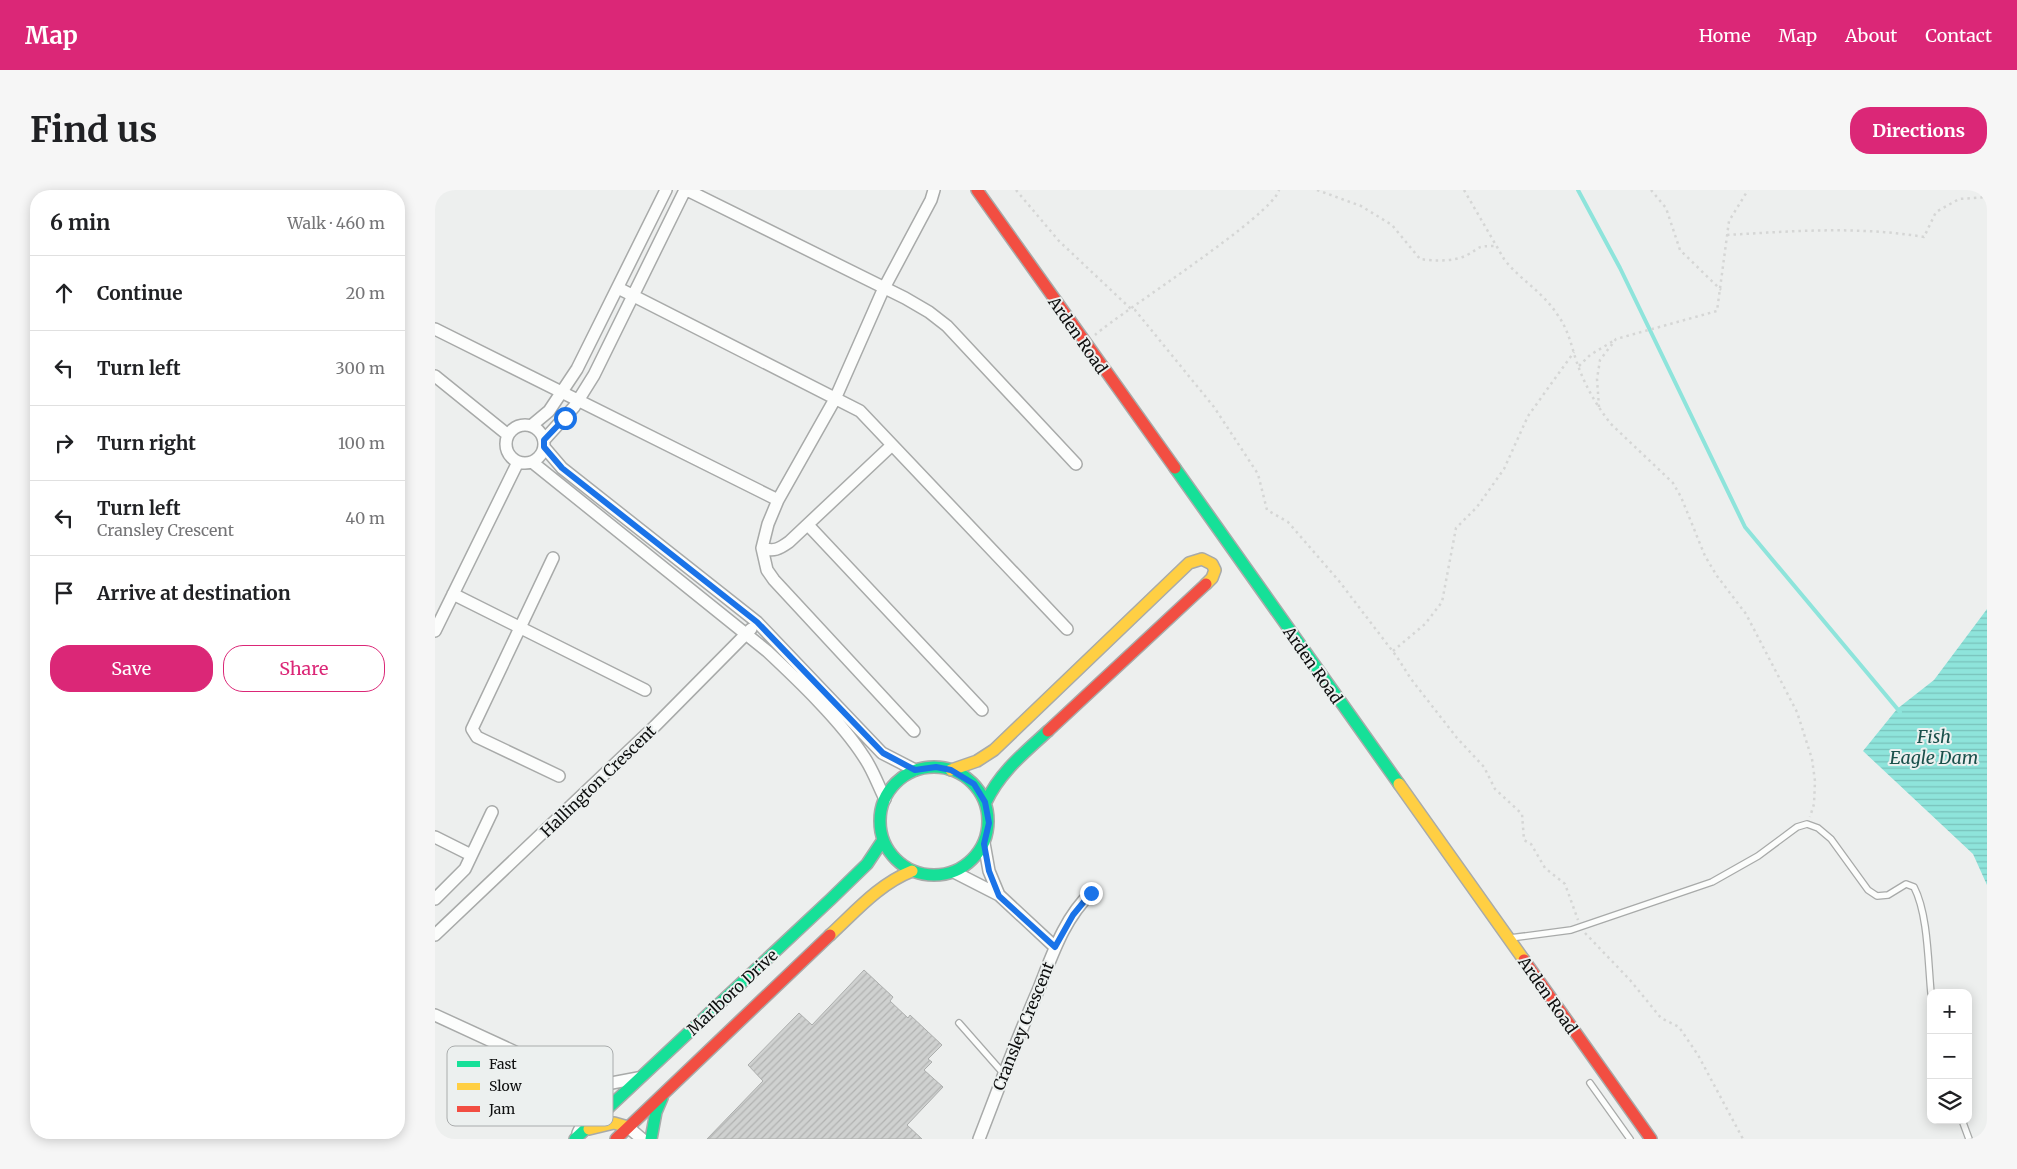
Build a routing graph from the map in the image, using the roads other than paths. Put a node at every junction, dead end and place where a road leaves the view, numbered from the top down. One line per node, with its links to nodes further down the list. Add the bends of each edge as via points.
1 (666, 190): 5 (street)
2 (686, 190): 6 (street); 7 (street)
3 (934, 190): 6 (street)
4 (977, 190): 49 (main road, Arden Road)
5 (618, 288): 7 (street); 10 (street)
6 (883, 290): 11 (street); 19 (street, via 939,319)
7 (634, 296): 11 (street); 12 (street)
8 (435, 329): 10 (street)
9 (435, 376): 14 (street)
10 (562, 393): 12 (street); 13 (street, via 549,411)
11 (835, 399): 16 (street, via 860,411); 20 (street)
12 (578, 402): 15 (street); 20 (street)
13 (531, 426): 14 (street, via 518,426); 15 (street, via 537,429)
14 (508, 435): 17 (street, via 506,447 513,459)
15 (544, 444): 18 (street); 25 (street, via 562,468)
16 (891, 446): 21 (street); 27 (street)
17 (519, 462): 18 (street); 24 (street)
18 (532, 462): 29 (street)
19 (1076, 464)
20 (778, 500): 22 (street)
21 (808, 525): 22 (street, via 778,549); 31 (street)
22 (762, 548): 32 (street, via 767,570 774,580)
23 (553, 558): 26 (street)
24 (453, 594): 26 (street); 28 (street)
25 (757, 622): 29 (street, Hallington Crescent); 33 (street, via 883,753)
26 (520, 627): 30 (street); 35 (street, via 472,729 477,736)
27 (1067, 629)
28 (435, 631)
29 (746, 635): 36 (street, via 788,671 853,742 872,770); 48 (street, Hallington Crescent)
30 (645, 690)
31 (982, 710)
32 (914, 731)
33 (915, 770): 34 (main road, via 936,767); 36 (main road, via 897,782)
34 (951, 770): 37 (main road, via 974,784); 37 (main road, via 977,761 994,750 1189,563 1201,559 1212,564 1215,570 1212,578 1007,769)
35 (559, 776)
36 (885, 799): 40 (main road, via 880,820)
37 (985, 802): 41 (main road, via 989,823)
38 (492, 812): 42 (street)
39 (435, 837): 42 (street)
40 (883, 840): 43 (main road, via 895,858); 56 (main road, Marlboro Drive, via 867,864)
41 (984, 844): 44 (main road, via 972,861); 46 (street, via 989,871)
42 (471, 855): 47 (street, via 459,876)
43 (912, 871): 44 (main road, via 933,876); 59 (main road, Marlboro Drive, via 894,878 881,888)
44 (954, 872): 46 (street)
45 (1091, 893): 50 (street, Cransley Crescent, via 1073,915)
46 (999, 896): 50 (street)
47 (435, 899)
48 (435, 936)
49 (1508, 938): 51 (lane, via 1580,928 1712,882 1758,856 1797,827 1807,824 1831,838 1868,890 1877,896 1888,895 1906,884 1914,887 1924,931); 74 (main road, Arden Road)
50 (1055, 947): 55 (street, Cransley Crescent)
51 (1931, 989)
52 (435, 1015): 54 (street)
53 (959, 1023): 55 (lane)
54 (502, 1046)
55 (1003, 1073): 72 (street, Cransley Crescent)
56 (638, 1078): 57 (street); 60 (main road, Marlboro Drive)
57 (613, 1083)
58 (1590, 1084): 73 (lane)
59 (664, 1094): 66 (main road, Marlboro Drive); 71 (main road, via 656,1112)
60 (613, 1103)
61 (613, 1122): 66 (main road)
62 (1963, 1124): 75 (lane)
63 (582, 1126): 68 (street)
64 (590, 1126): 67 (main road, Marlboro Drive)
65 (598, 1126): 67 (main road)
66 (628, 1128): 69 (main road, Marlboro Drive); 70 (street)
67 (585, 1131): 68 (main road, Marlboro Drive)
68 (575, 1139)
69 (615, 1139)
70 (642, 1139)
71 (651, 1139)
72 (979, 1139)
73 (1630, 1139)
74 (1651, 1139)
75 (1969, 1139)

